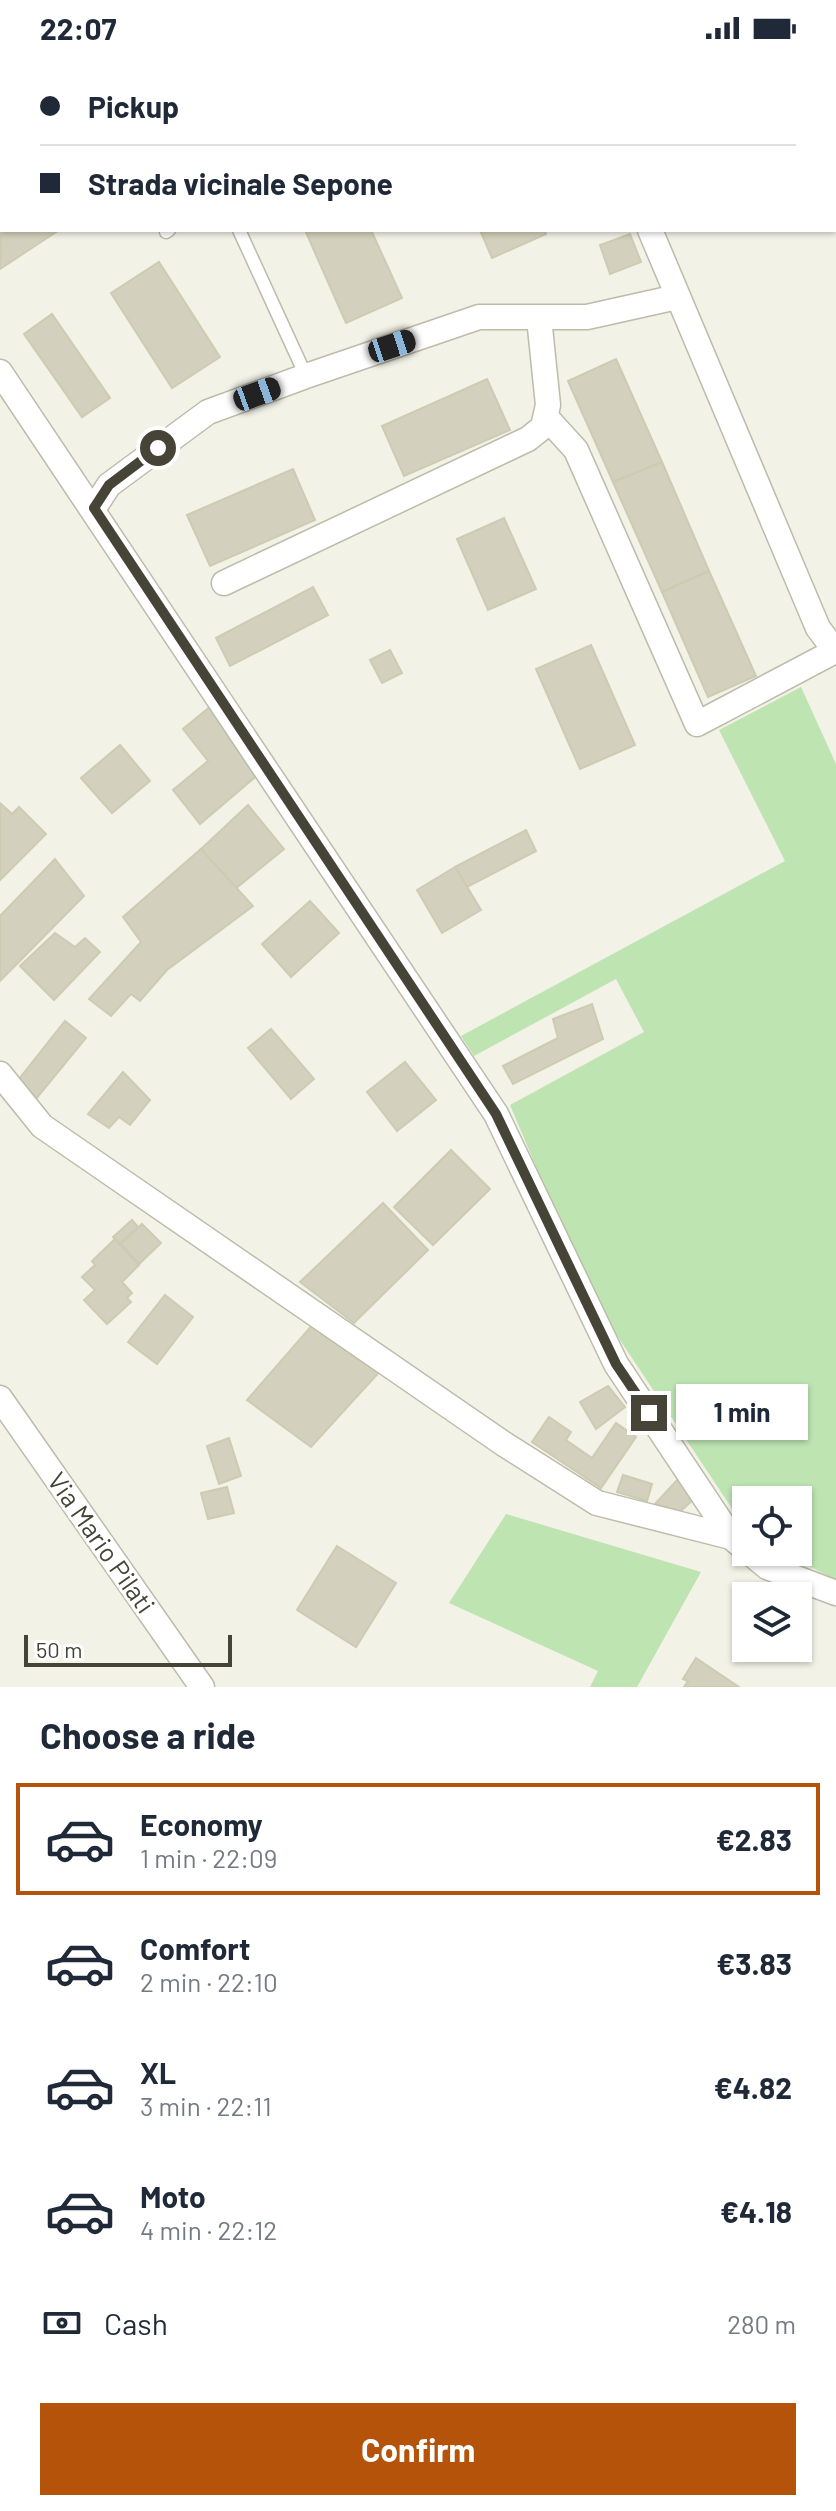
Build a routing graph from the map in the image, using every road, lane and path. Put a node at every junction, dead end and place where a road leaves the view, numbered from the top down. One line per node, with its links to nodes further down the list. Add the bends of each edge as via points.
1 (240, 232): 6 (lane)
2 (651, 232): 3 (street)
3 (677, 297): 4 (street, via 587,317); 10 (street, via 818,628)
4 (539, 318): 6 (street, via 479,317); 7 (street)
5 (0, 372): 8 (street)
6 (306, 376): 8 (street, via 208,412 109,485)
7 (546, 417): 9 (street, via 543,427 528,439); 10 (street, via 576,450 697,724)
8 (94, 508): 13 (street, via 496,1114 616,1364)
9 (224, 583)
10 (835, 652)
11 (0, 1074): 14 (street, via 42,1126 504,1444 597,1503)
12 (0, 1398): 17 (street, Via Mario Pilati)
13 (732, 1532)
14 (732, 1543)
15 (766, 1566): 16 (street)
16 (836, 1593)
17 (202, 1687)

